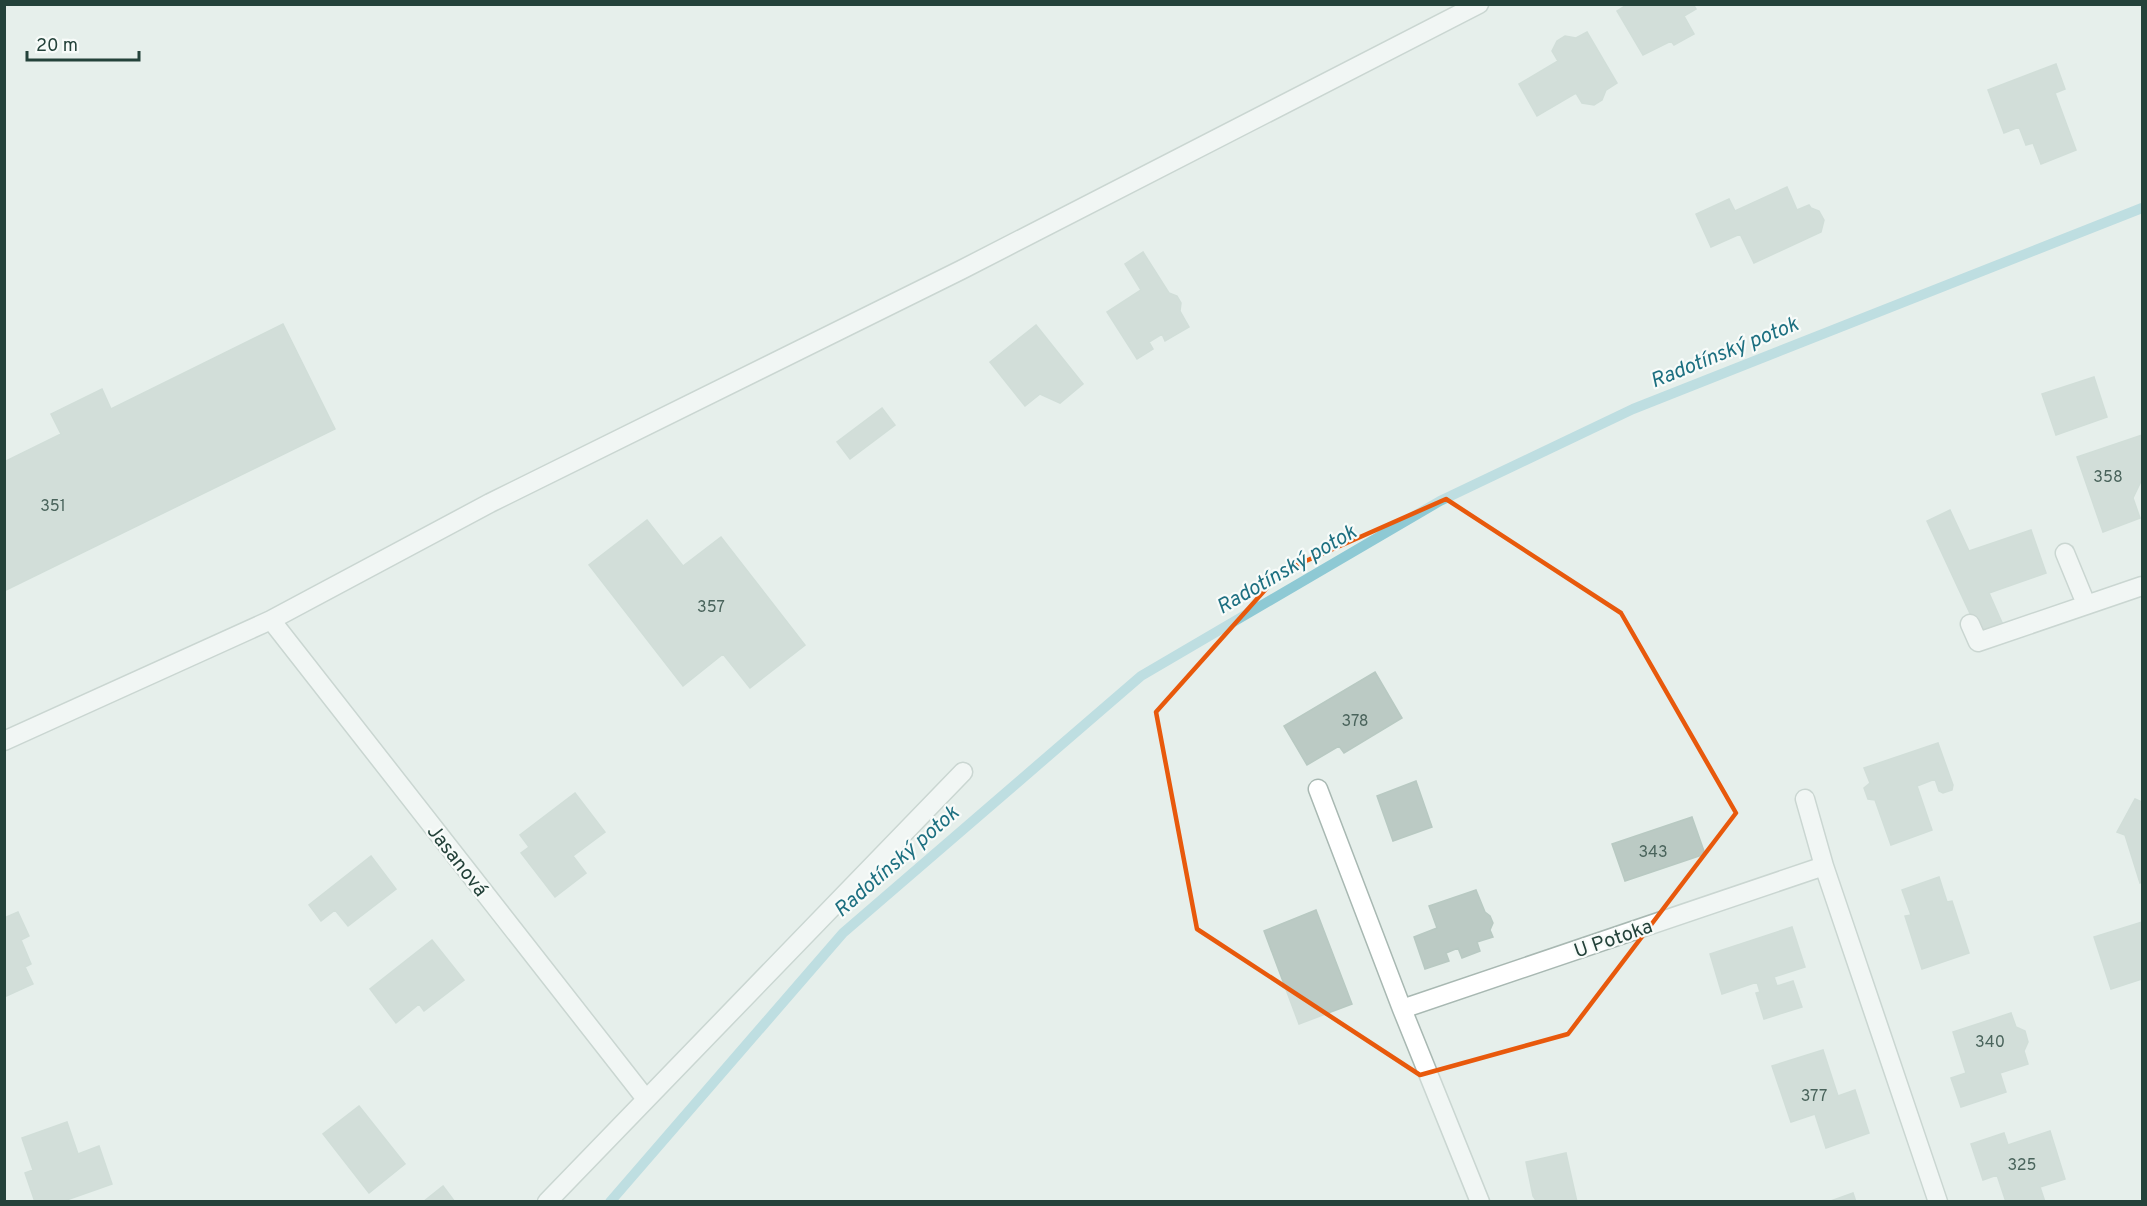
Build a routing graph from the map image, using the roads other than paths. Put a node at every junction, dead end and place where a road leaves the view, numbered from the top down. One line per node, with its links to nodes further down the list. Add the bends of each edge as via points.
1 (1479, 4): 5 (street, via 962,270 490,503)
2 (2065, 552): 4 (street)
3 (2142, 586): 4 (street)
4 (2086, 604): 6 (street, via 1978,642)
5 (271, 620): 7 (street); 13 (street, Jasanová)
6 (1970, 624)
7 (4, 741)
8 (963, 772): 13 (street)
9 (1318, 789): 12 (street)
10 (1805, 799): 11 (street)
11 (1824, 866): 12 (street, U Potoka); 16 (street)
12 (1402, 1010): 15 (street)
13 (646, 1099): 14 (street)
14 (548, 1202)
15 (1480, 1202)
16 (1938, 1202)

